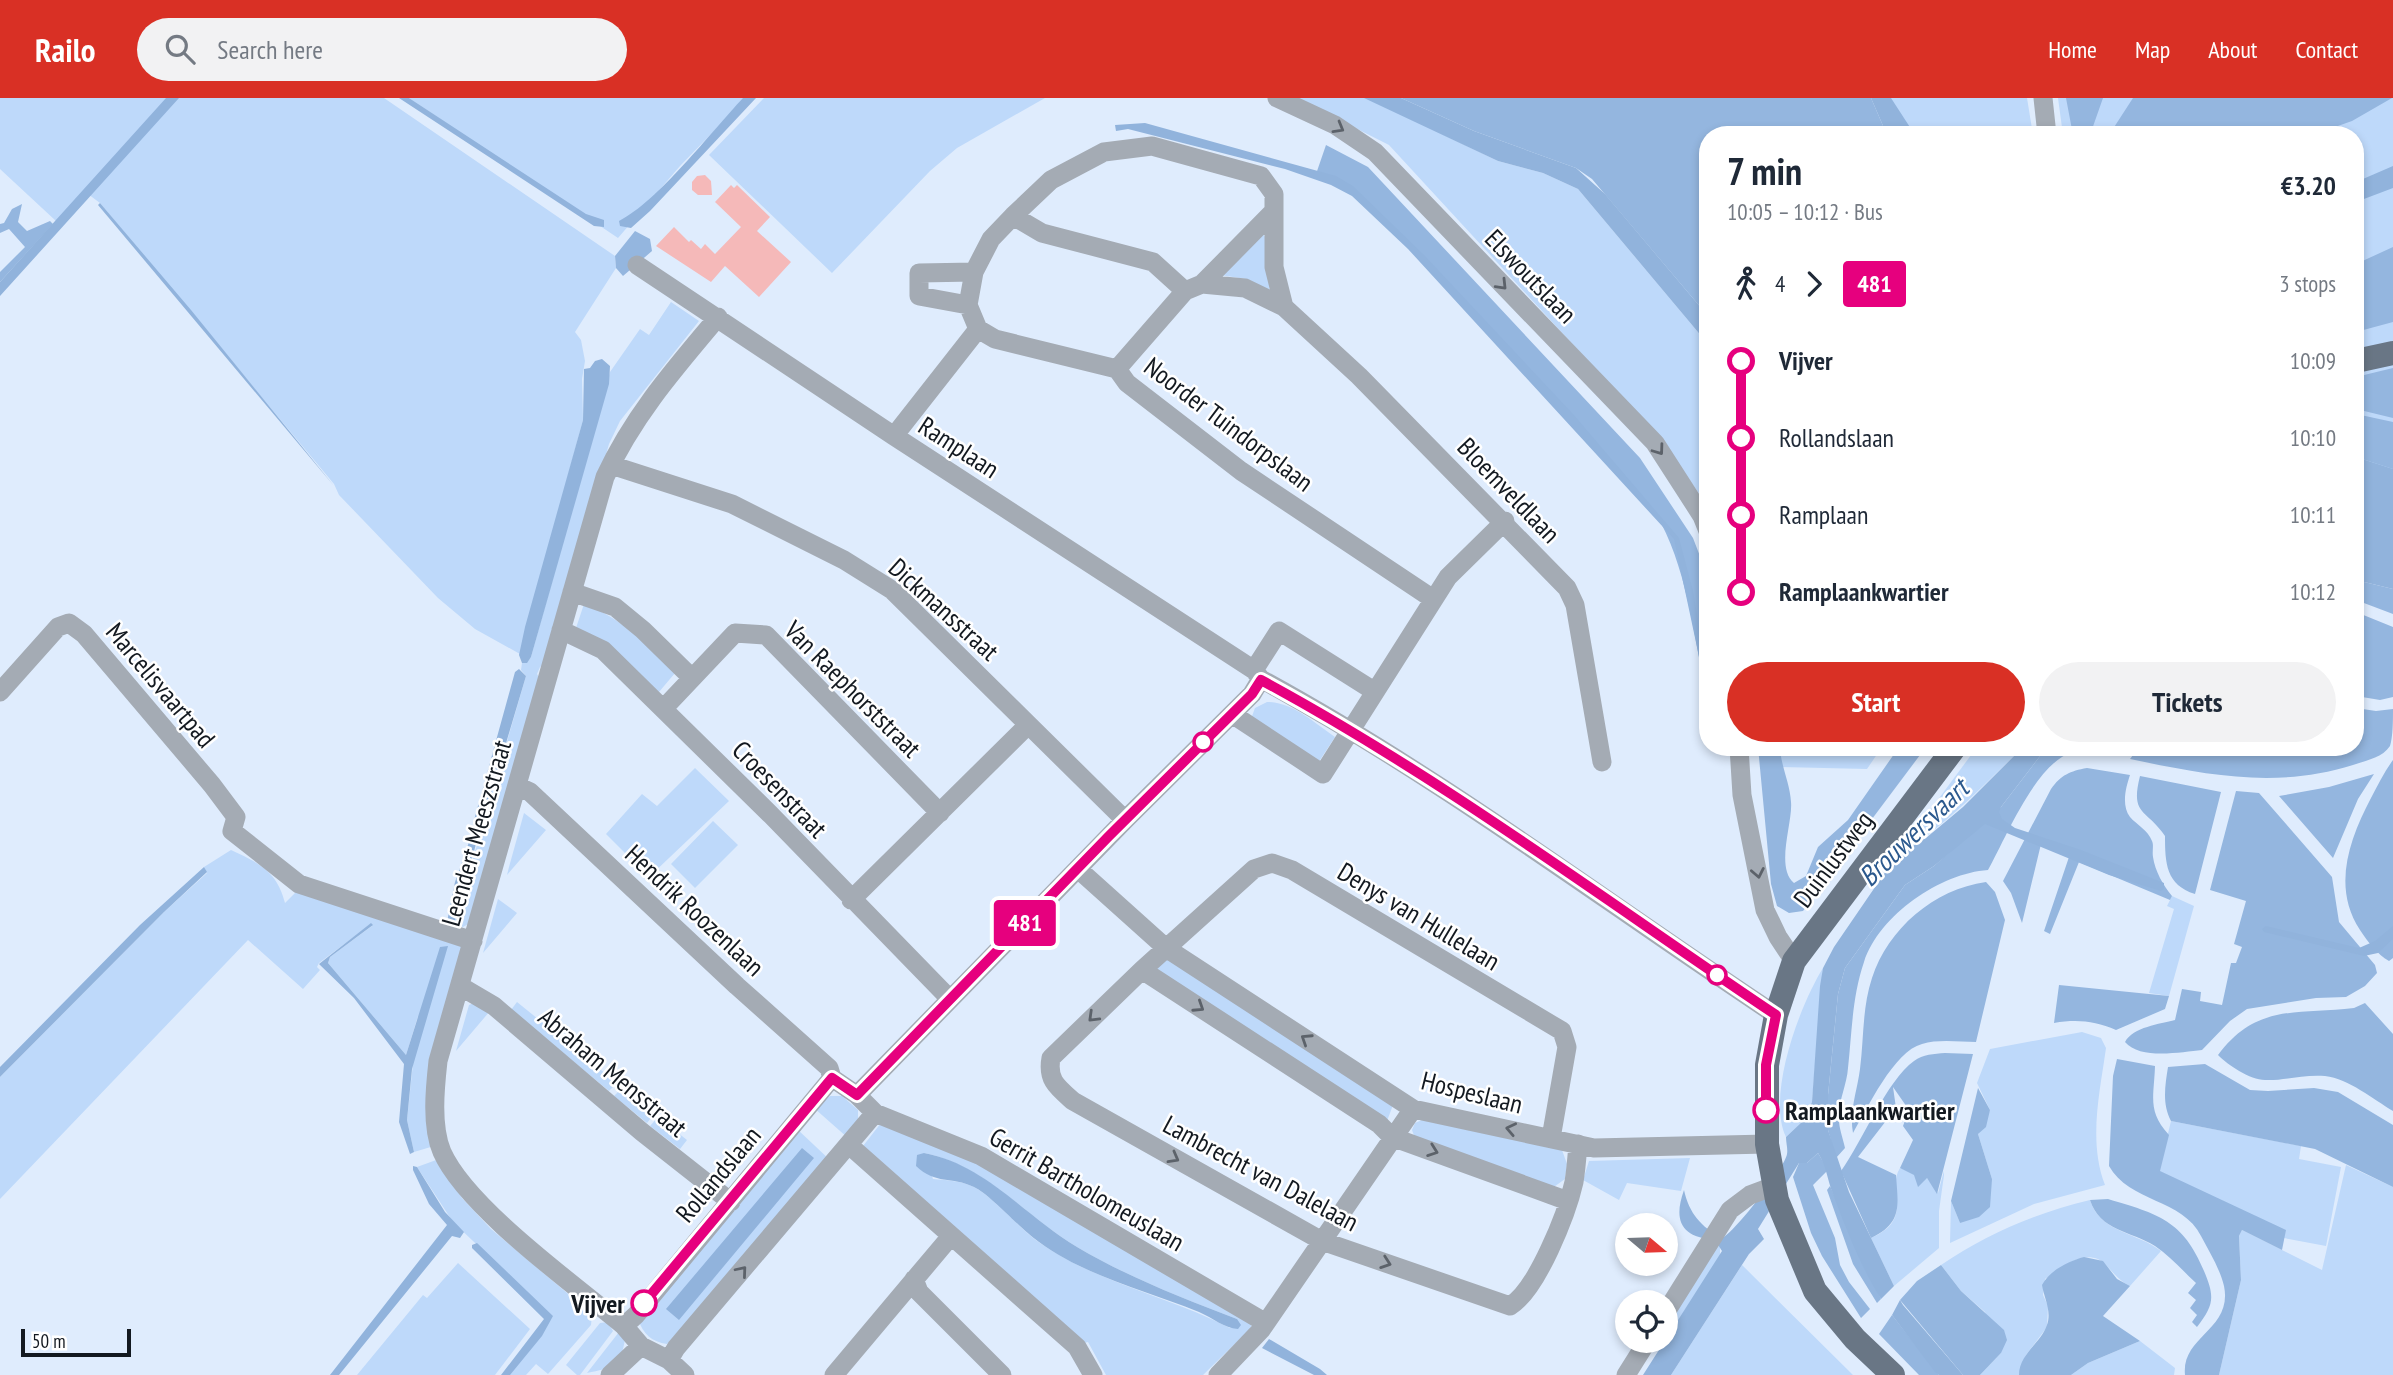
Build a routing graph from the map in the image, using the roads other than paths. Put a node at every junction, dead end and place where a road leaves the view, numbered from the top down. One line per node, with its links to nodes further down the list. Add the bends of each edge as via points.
1 (1278, 98): 18 (street, Elswoutslaan, one-way to 18, via 1335,125 1375,152 1655,443)
2 (2043, 98): 3 (street)
3 (2047, 126)
4 (1274, 211): 5 (street, via 1274,194 1261,176 1152,146 1104,152 1051,180); 8 (street); 10 (street, via 1274,267)
5 (1013, 216): 7 (street, via 991,239); 8 (street, via 1042,233 1153,261)
6 (637, 265): 11 (street, Ramplaan)
7 (974, 272): 9 (street); 9 (street, via 919,273 919,296)
8 (1194, 288): 10 (street, Bloemveldlaan, via 1245,288); 15 (street)
9 (968, 305): 12 (street)
10 (1284, 307): 19 (street, Bloemveldlaan)
11 (718, 317): 16 (street, Ramplaan); 17 (street, Leendert Meeszstraat, via 657,389)
12 (978, 329): 15 (street, Noorder Tuindorpslaan, via 995,339); 16 (street)
13 (2393, 352): 14 (main road)
14 (2364, 359)
15 (1117, 369): 21 (street, Noorder Tuindorpslaan, via 1127,383 1241,471)
16 (894, 436): 23 (street, Ramplaan)
17 (611, 465): 20 (street, Leendert Meeszstraat); 29 (street, Dickmansstraat, via 732,504 892,590)
18 (1699, 513)
19 (1505, 521): 21 (street, via 1448,577); 33 (street, Bloemveldlaan, via 1567,588 1575,605)
20 (572, 592): 22 (street, Leendert Meeszstraat); 24 (street, via 615,607)
21 (1433, 599): 25 (street)
22 (561, 630): 27 (street, Croesenstraat, via 603,650); 34 (street, Leendert Meeszstraat)
23 (1258, 675): 25 (street, via 1279,631); 28 (street, via 1252,694); 30 (street, Ramplaan)
24 (691, 677): 27 (street, Van Raephorststraat); 35 (street, Van Raephorststraat, via 735,633 766,635)
25 (1374, 691): 30 (street)
26 (0, 692): 39 (street, Marcelisvaartpad, via 58,627 69,623 84,634 212,785 236,817 232,831 299,884)
27 (664, 709): 38 (street, Croesenstraat)
28 (1232, 714): 30 (street, via 1322,774); 36 (street)
29 (1028, 725): 35 (street); 36 (street, Dickmansstraat)
30 (1350, 730): 45 (street, Ramplaan)
31 (1740, 756): 41 (street, one-way to 41, via 1742,795 1765,910)
32 (1948, 756): 41 (main road, Duinlustweg)
33 (1602, 762)
34 (517, 786): 39 (street, Leendert Meeszstraat); 46 (street, Hendrik Roozenlaan, via 530,792 829,1068)
35 (940, 813): 38 (street)
36 (1125, 820): 37 (street)
37 (1078, 869): 40 (street, Hospeslaan); 44 (street)
38 (851, 900): 44 (street, Croesenstraat)
39 (473, 942): 43 (street, Leendert Meeszstraat)
40 (1166, 948): 42 (street); 48 (street, Hospeslaan, one-way to 40); 51 (street, Denys van Hullelaan, via 1254,869 1272,863 1292,870 1562,1031 1567,1046)
41 (1794, 961): 45 (main road, Duinlustweg)
42 (1142, 970): 50 (street, one-way to 50, via 1379,1124); 59 (street, Lambrecht van Dalelaan, one-way to 59, via 1051,1058 1052,1083 1073,1101)
43 (460, 986): 57 (street, Abraham Mensstraat, via 494,1006); 63 (street, Leendert Meeszstraat, via 436,1074 441,1150 468,1191)
44 (950, 999): 47 (street)
45 (1776, 1015): 52 (main road, Duinlustweg, via 1765,1091)
46 (832, 1078): 47 (street); 57 (street, Rollandslaan)
47 (857, 1095): 49 (street)
48 (1413, 1109): 50 (street); 51 (street, Hospeslaan, one-way to 48)
49 (875, 1113): 54 (street); 62 (street, Gerrit Bartholomeuslaan, via 981,1156)
50 (1392, 1137): 56 (street, one-way to 56); 59 (street)
51 (1551, 1138): 53 (street, Hospeslaan)
52 (1767, 1143): 53 (street, Hospeslaan, via 1594,1148); 55 (main road, Duinlustweg)
53 (1578, 1144): 56 (street, Lambrecht van Dalelaan)
54 (849, 1145): 58 (street); 66 (street, one-way to 54)
55 (1772, 1188): 61 (street, via 1750,1195 1730,1210); 74 (main road, Duinlustweg, via 1815,1291)
56 (1569, 1200): 59 (street, Lambrecht van Dalelaan, one-way to 56, via 1510,1306 1522,1299)
57 (731, 1202): 63 (street, Rollandslaan)
58 (951, 1236): 60 (street); 71 (street, via 1077,1347)
59 (1322, 1241): 62 (street)
60 (914, 1279): 69 (street); 70 (street, via 919,1292)
61 (1678, 1293)
62 (1266, 1323): 72 (street)
63 (624, 1326): 64 (street, Leendert Meeszstraat)
64 (641, 1346): 66 (street); 67 (street)
65 (1640, 1353): 73 (street)
66 (669, 1360): 68 (street)
67 (610, 1375)
68 (685, 1375)
69 (834, 1375)
70 (1002, 1375)
71 (1093, 1375)
72 (1218, 1375)
73 (1626, 1375)
74 (1893, 1375)

